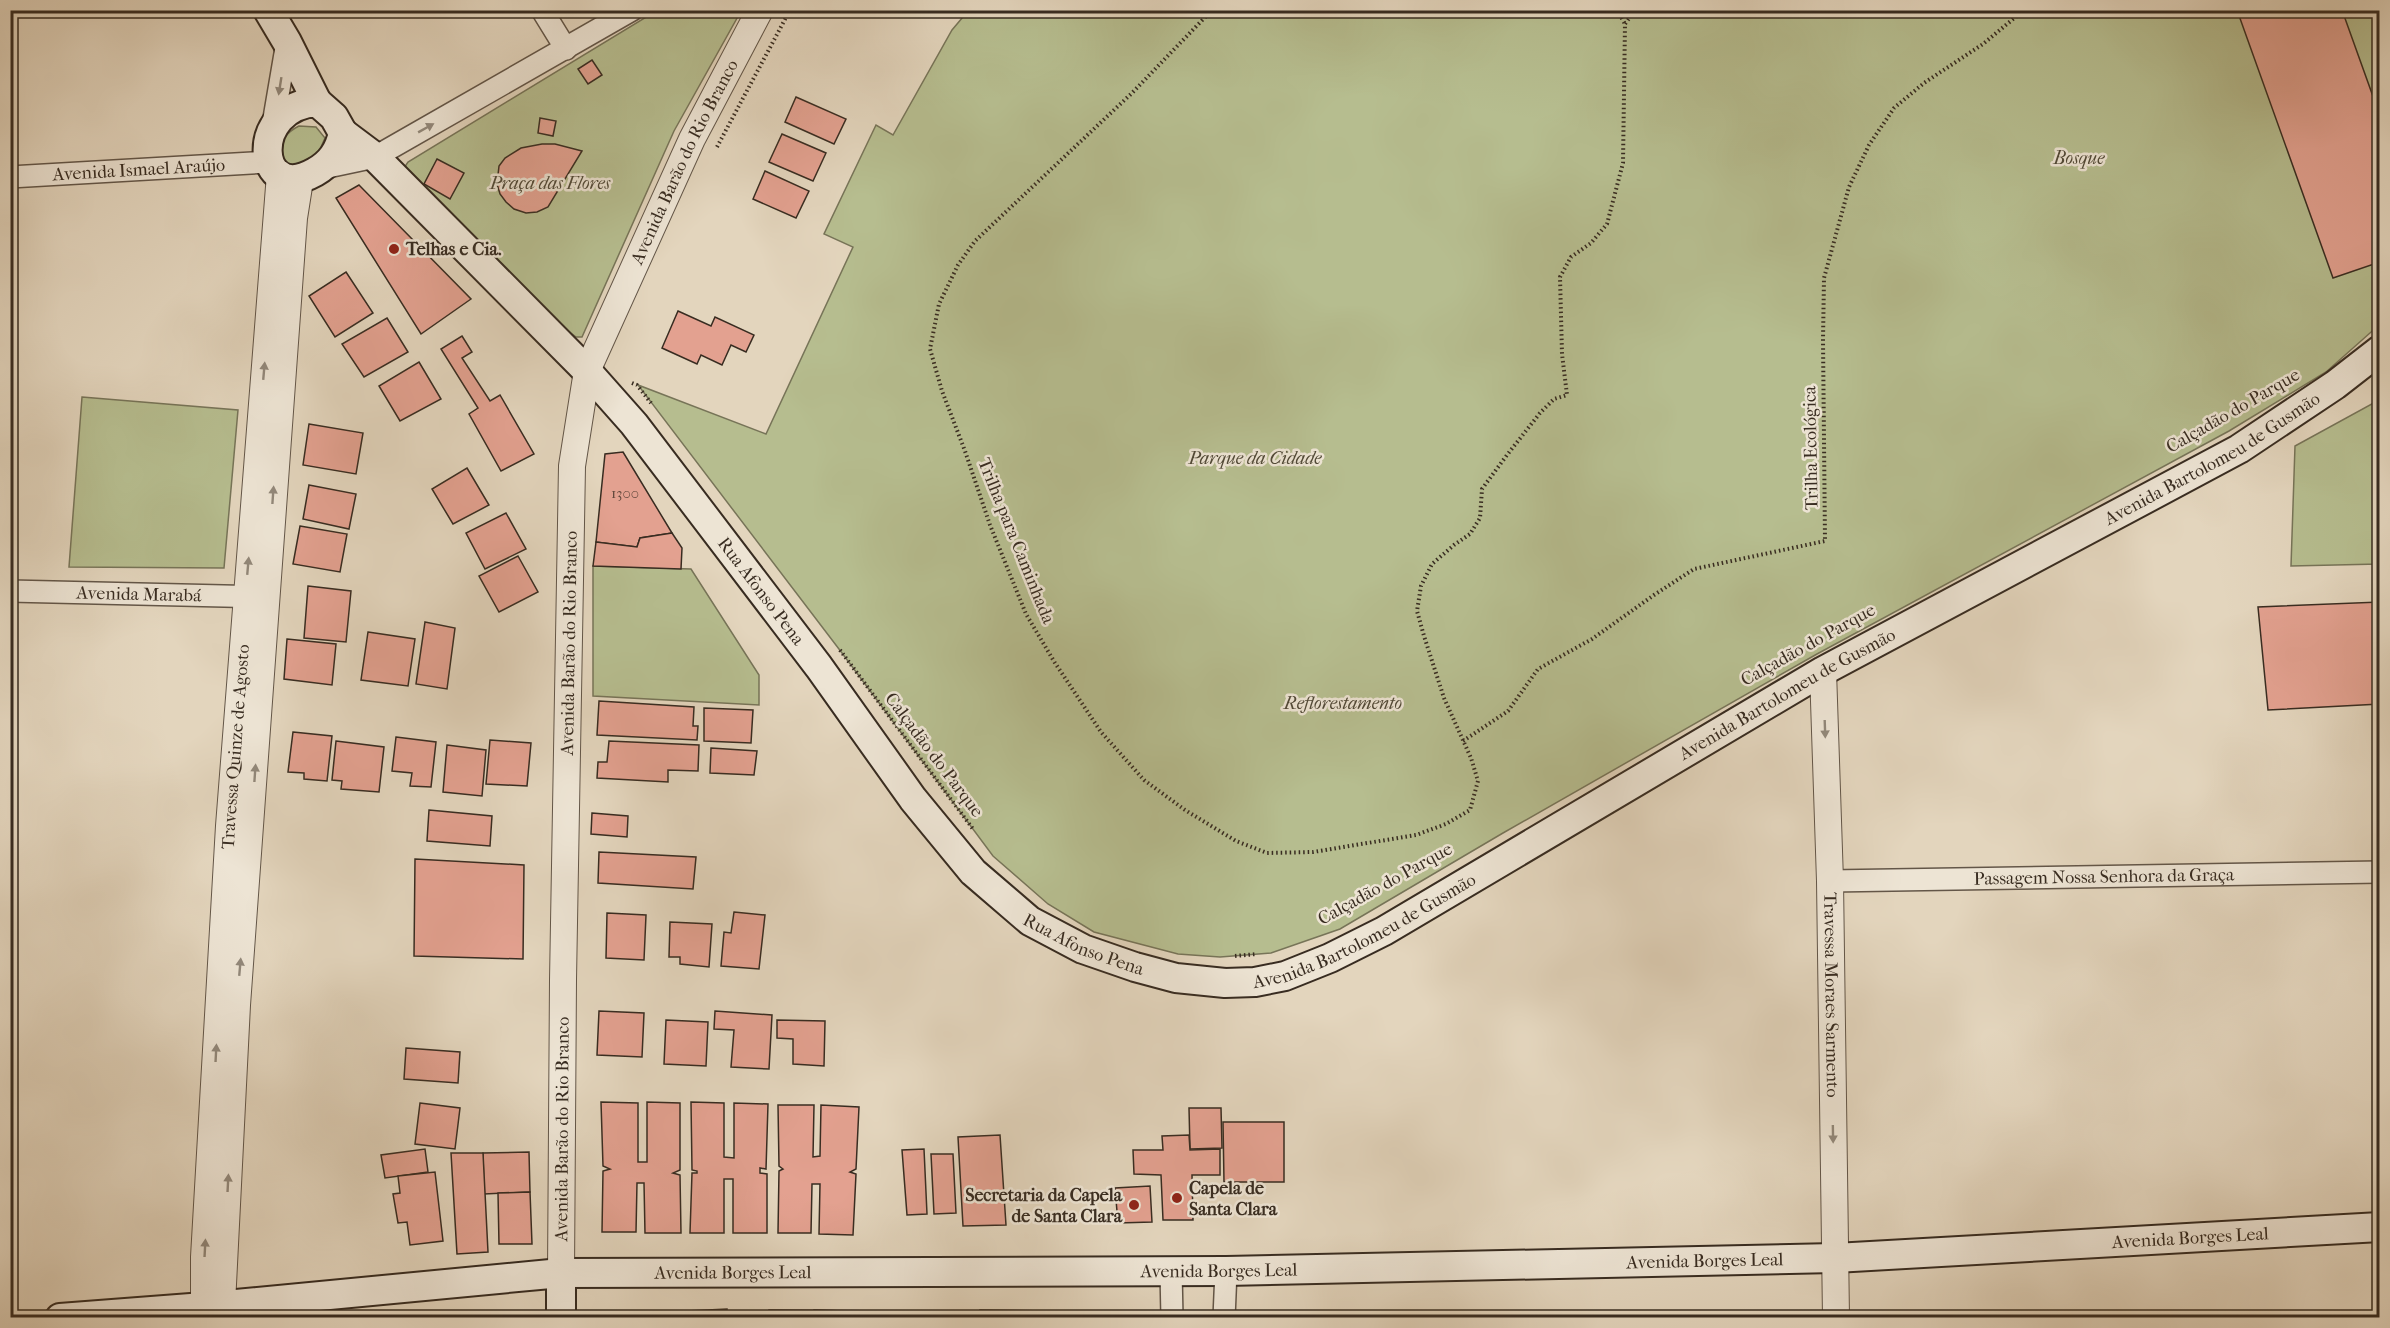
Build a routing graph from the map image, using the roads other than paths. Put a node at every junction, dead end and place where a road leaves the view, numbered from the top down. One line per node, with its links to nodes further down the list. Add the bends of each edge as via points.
1 (268, 10): 5 (main road)
2 (542, 10): 6 (street)
3 (632, 10): 6 (street)
4 (760, 10): 14 (street, Avenida Barão do Rio Branco, via 692,139)
5 (287, 42): 7 (main road); 8 (street, one-way to 8)
6 (566, 49): 10 (street, one-way to 6)
7 (317, 102): 8 (main road, via 295,106); 9 (main road, via 334,117)
8 (272, 130): 11 (main road, via 267,145)
9 (343, 133): 10 (main road, Rua Afonso Pena); 11 (main road, via 337,153)
10 (375, 157): 11 (street); 14 (main road, Rua Afonso Pena)
11 (292, 171): 12 (street, Avenida Ismael Araújo); 16 (street, Travessa Quinze de Agosto, one-way to 11)
12 (10, 177)
13 (2379, 350): 17 (main road, Avenida Bartolomeu de Gusmão, via 2335,385 2239,449)
14 (588, 371): 20 (main road, Rua Afonso Pena, via 634,424 819,667 913,799 973,872 1030,921 1083,950); 25 (street, Avenida Barão do Rio Branco, via 572,466)
15 (10, 591): 16 (street, Avenida Marabá)
16 (256, 596): 26 (street, Travessa Quinze de Agosto, one-way to 16, via 228,1005)
17 (1823, 671): 19 (street, Travessa Moraes Sarmento, one-way to 19); 20 (main road, Avenida Bartolomeu de Gusmão, via 1384,931 1329,958 1285,976 1256,982)
18 (2379, 872): 19 (street, Passagem Nossa Senhora da Graça)
19 (1830, 881): 22 (street, Travessa Moraes Sarmento, one-way to 22)
20 (1176, 978)
21 (2379, 1227): 22 (main road, Avenida Borges Leal)
22 (1835, 1258): 24 (main road, Avenida Borges Leal); 31 (street, Travessa Moraes Sarmento)
23 (1171, 1271): 24 (main road, Avenida Borges Leal); 25 (main road, Avenida Borges Leal); 29 (street)
24 (1226, 1271): 30 (street)
25 (561, 1273): 26 (main road, Avenida Borges Leal); 28 (main road, Avenida Barão do Rio Branco)
26 (213, 1311): 27 (main road, Avenida Borges Leal)
27 (60, 1317)
28 (561, 1317)
29 (1172, 1317)
30 (1224, 1317)
31 (1836, 1317)

